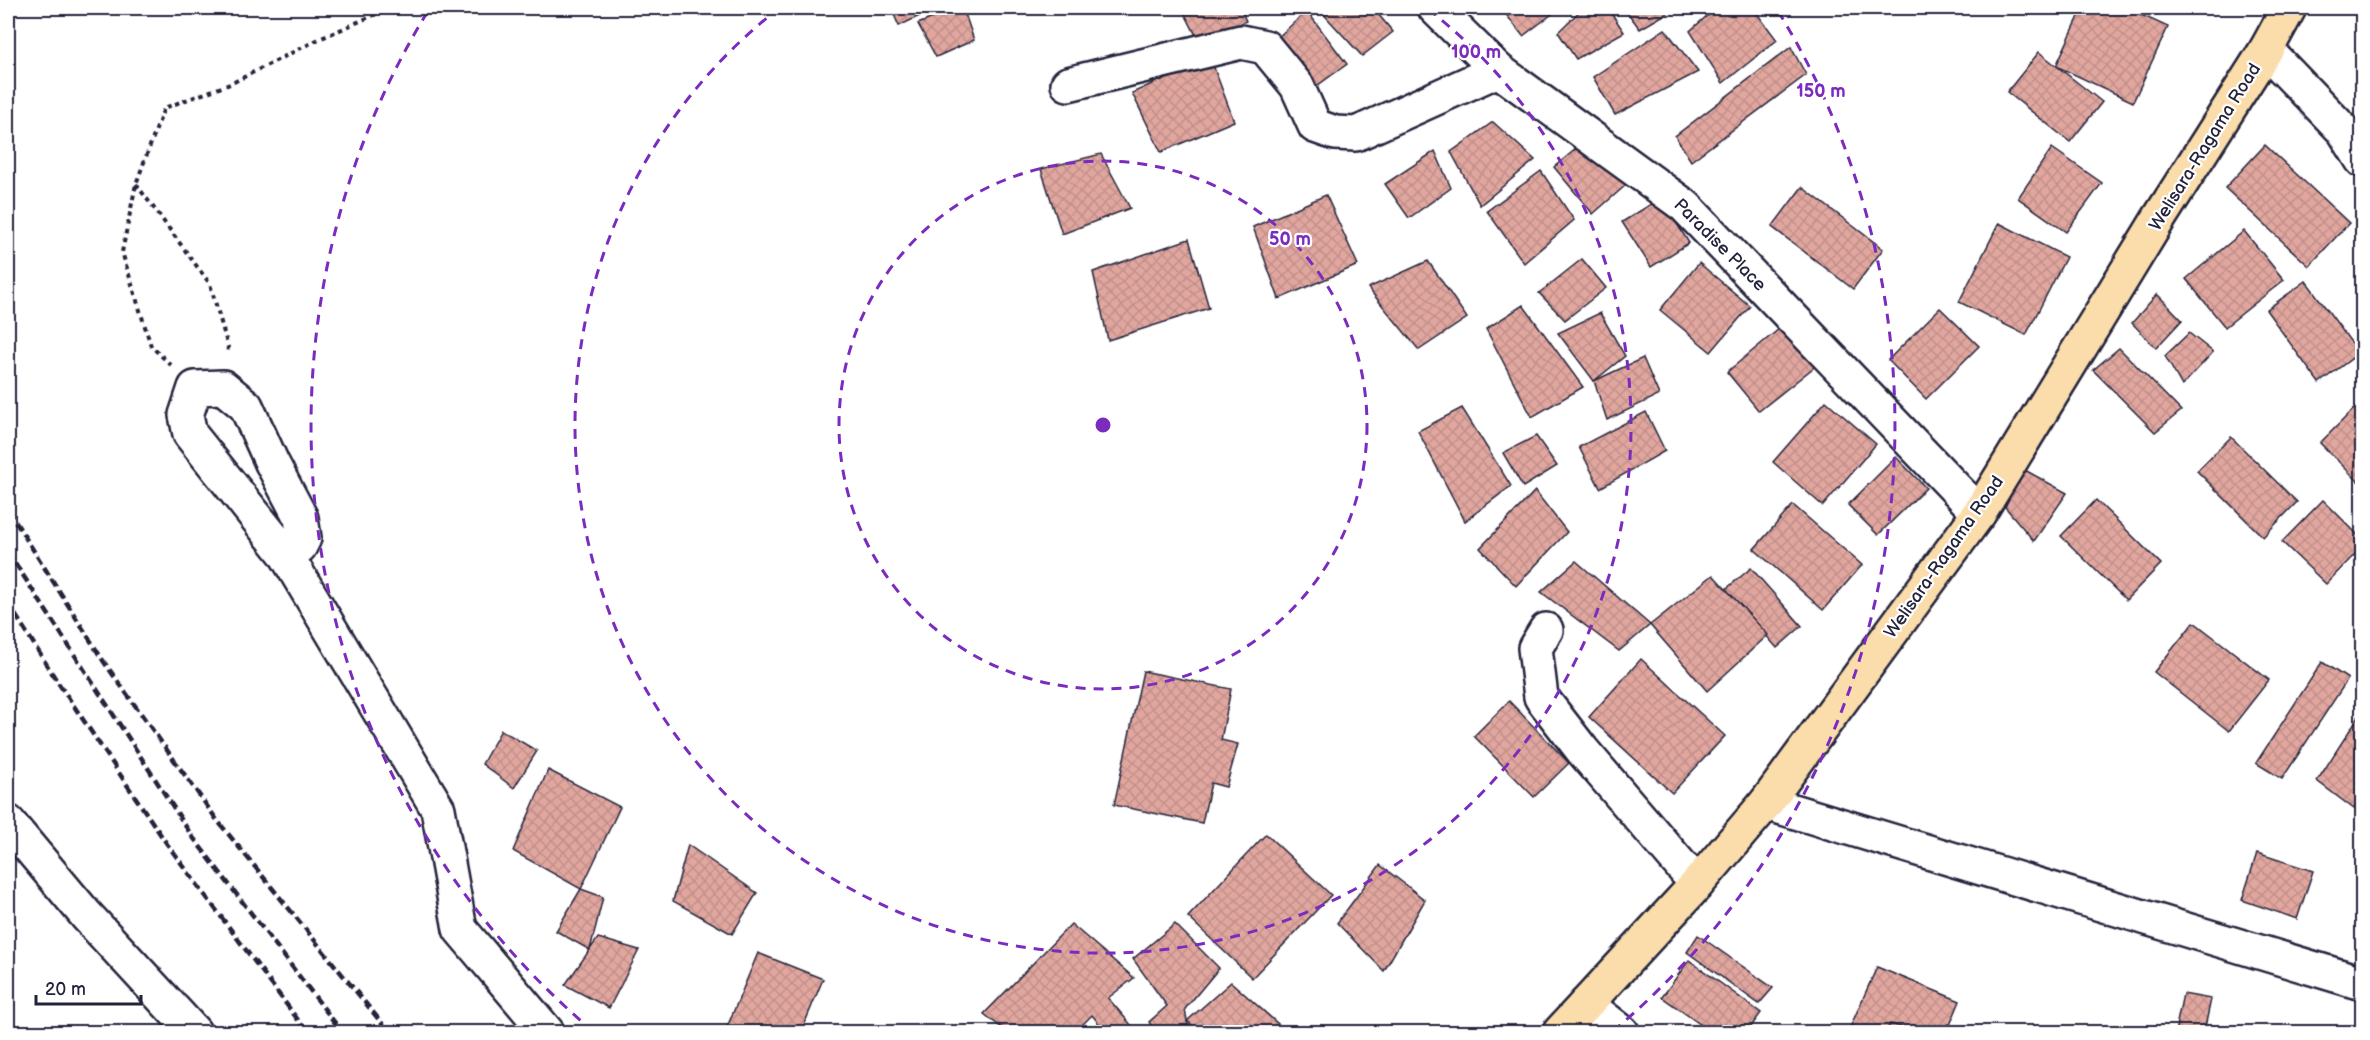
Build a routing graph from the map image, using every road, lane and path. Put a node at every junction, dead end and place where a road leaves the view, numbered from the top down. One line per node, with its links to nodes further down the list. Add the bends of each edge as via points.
1 (390, 8): 8 (path, via 230,84 164,108)
2 (1435, 8): 5 (street, Paradise Place)
3 (2289, 8): 4 (main road, Welisara-Ragama Road)
4 (2266, 50): 7 (street, via 2344,131); 10 (main road, Welisara-Ragama Road)
5 (1498, 70): 6 (street, via 1356,134 1335,133 1315,126 1297,86 1265,47 1241,42); 10 (street, Paradise Place, via 1685,206)
6 (1068, 84)
7 (2362, 160)
8 (135, 184): 9 (path, via 210,285 228,346); 9 (path, via 122,252 151,346)
9 (209, 388): 11 (street, via 186,415 190,434); 11 (street, via 246,406 301,518 304,538 300,546)
10 (1979, 513): 13 (main road, Welisara-Ragama Road)
11 (285, 553): 19 (street, via 438,809 460,929)
12 (1546, 630): 15 (street, via 1535,648 1541,697)
13 (1766, 803): 15 (main road, Welisara-Ragama Road); 16 (street)
14 (8, 822): 18 (street)
15 (1697, 884): 17 (main road, Welisara-Ragama Road)
16 (2362, 983)
17 (1586, 1004): 20 (main road, Welisara-Ragama Road); 21 (street)
18 (194, 1032)
19 (547, 1032)
20 (1560, 1032)
21 (1622, 1032)

